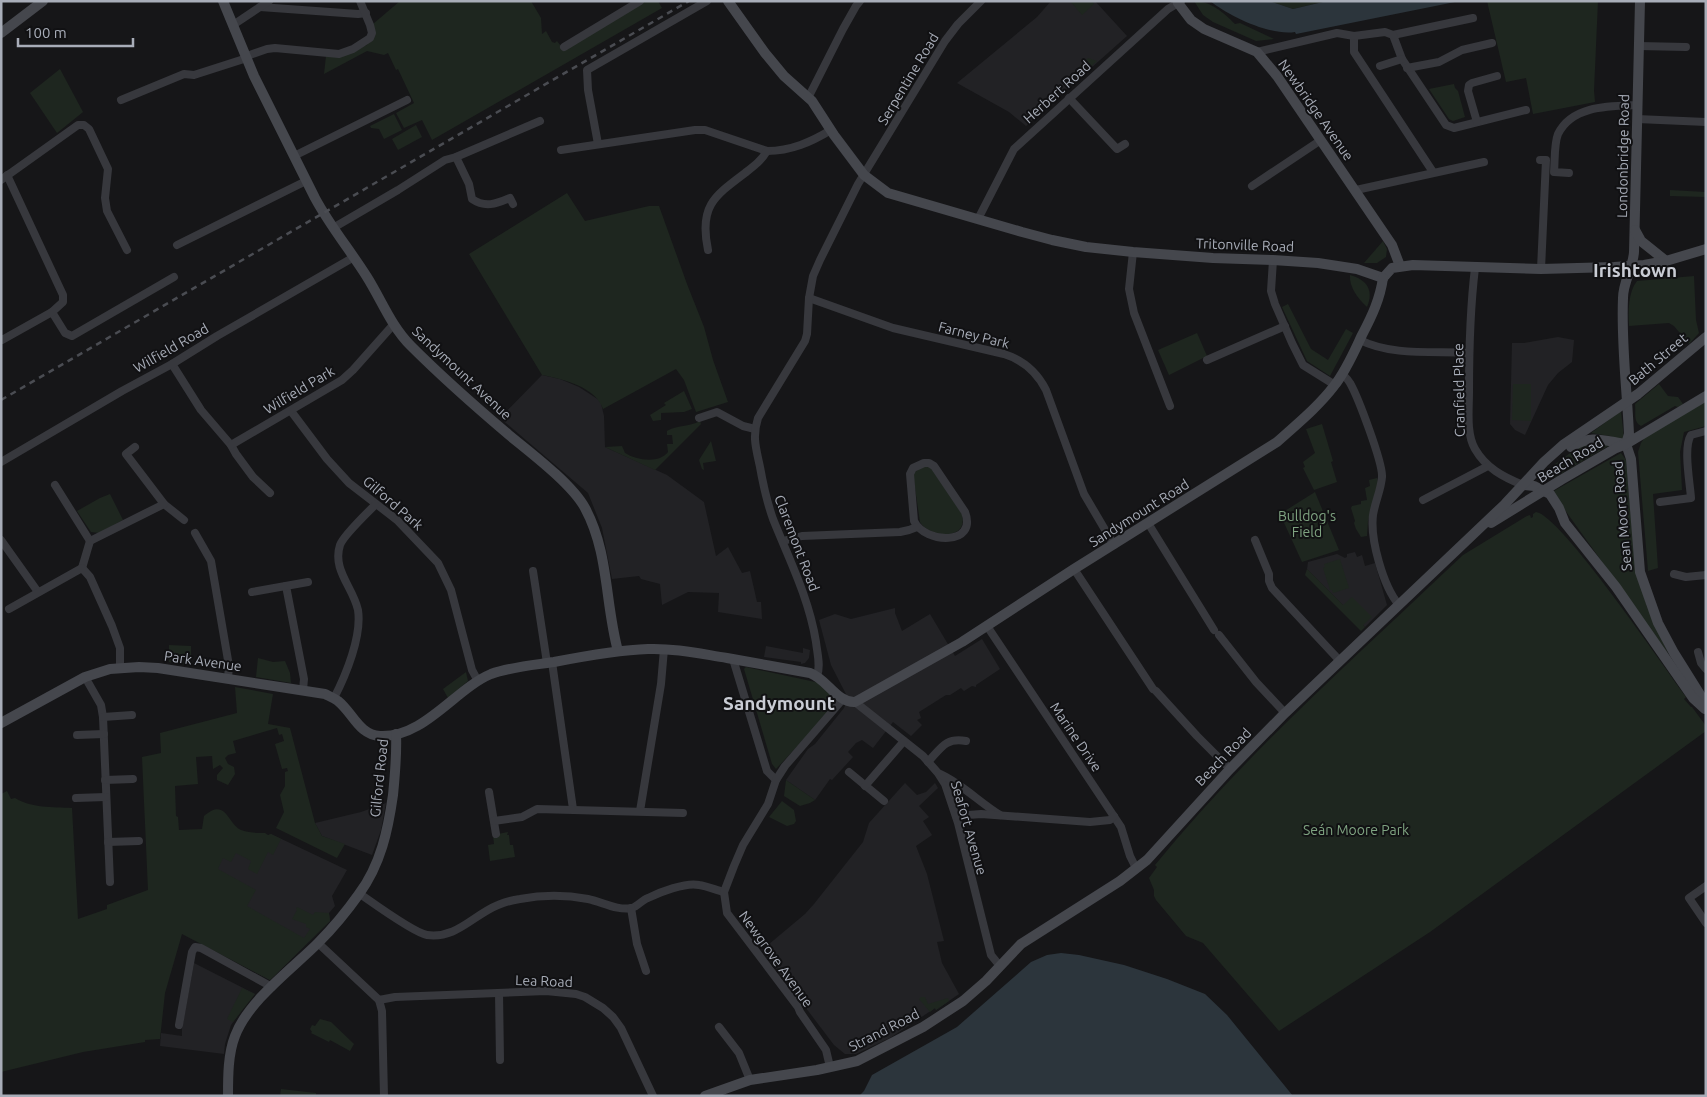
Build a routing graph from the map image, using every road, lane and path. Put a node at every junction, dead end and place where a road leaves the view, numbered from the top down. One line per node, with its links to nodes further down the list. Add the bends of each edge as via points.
1 (43, 1): 16 (street)
2 (223, 1): 15 (street, Sandymount Avenue)
3 (268, 1): 12 (street)
4 (360, 1): 13 (street)
5 (640, 1): 21 (street)
6 (707, 1): 41 (street, via 587,70)
7 (728, 1): 29 (street, Tritonville Road, via 765,53)
8 (860, 1): 29 (street)
9 (981, 1): 51 (street, Serpentine Road, via 945,41)
10 (1640, 1): 20 (street, Londonbridge Road)
11 (1179, 2): 23 (street, Newbridge Avenue, via 1191,20 1204,29); 30 (street, Herbert Road)
12 (260, 7): 13 (street); 15 (street)
13 (366, 13): 24 (street, via 372,33 370,38 340,54 266,48)
14 (1473, 18): 17 (street)
15 (233, 25): 24 (street, Sandymount Avenue)
16 (1, 33)
17 (1393, 35): 18 (street, via 1385,32); 25 (street)
18 (1354, 36): 23 (street, via 1337,33); 49 (street, via 1354,52)
19 (1492, 43): 27 (street, via 1462,50 1439,62)
20 (1639, 46): 22 (street); 33 (street, Londonbridge Road)
21 (564, 47)
22 (1686, 47)
23 (1257, 52): 40 (street, Newbridge Avenue)
24 (247, 57): 31 (street, via 194,75 184,74); 45 (street, Sandymount Avenue)
25 (1402, 60): 26 (street); 27 (street)
26 (1380, 66)
27 (1407, 68): 37 (street, via 1451,131)
28 (1497, 76): 37 (street, via 1469,85)
29 (808, 98): 39 (street, Tritonville Road)
30 (1070, 98): 42 (street, via 1116,149); 57 (street, Herbert Road, via 1014,148)
31 (121, 100)
32 (407, 100): 45 (street)
33 (1638, 105): 35 (street, Londonbridge Road); 50 (street, via 1606,106 1569,118 1558,135 1554,172)
34 (1526, 110): 37 (street)
35 (1637, 119): 38 (street); 59 (street, Londonbridge Road)
36 (540, 122): 46 (street)
37 (1477, 122)
38 (1706, 122)
39 (831, 130): 44 (street, via 801,146); 51 (street, Tritonville Road)
40 (1321, 140): 54 (street); 55 (street, Newbridge Avenue)
41 (598, 144): 43 (street); 44 (street, via 705,130)
42 (1125, 144)
43 (561, 150)
44 (767, 151): 63 (street, via 761,161 725,188 709,205 705,221)
45 (294, 156): 53 (street, Sandymount Avenue)
46 (456, 157): 56 (street, via 469,184 472,199 490,205 510,198); 58 (street, via 445,160)
47 (1540, 160): 71 (street, via 1546,160)
48 (1484, 162): 49 (street)
49 (1432, 172): 55 (street)
50 (1569, 172)
51 (864, 175): 57 (street, Tritonville Road, via 888,192); 74 (street, Claremont Road, via 820,260)
52 (4, 177): 61 (street, via 78,125 84,125 108,169 107,211 125,247); 75 (street, via 63,295 63,302)
53 (306, 181): 58 (street, Sandymount Avenue); 60 (street)
54 (1252, 186)
55 (1356, 190): 68 (street, Newbridge Avenue, via 1392,245)
56 (513, 204)
57 (978, 219): 64 (street, Tritonville Road, via 1052,240)
58 (333, 228): 65 (street, Sandymount Avenue)
59 (1635, 229): 67 (street, via 1641,241); 69 (street, Londonbridge Road)
60 (177, 245)
61 (115, 247)
62 (1706, 249): 67 (street)
63 (708, 250)
64 (1133, 252): 66 (street, Tritonville Road); 88 (street, via 1129,289 1134,313)
65 (354, 257): 76 (street, Sandymount Avenue); 83 (street, Wilfield Road)
66 (1273, 260): 72 (street, Tritonville Road, via 1357,269); 77 (street, via 1271,291)
67 (1666, 261): 69 (street)
68 (1400, 266): 70 (street); 72 (street, via 1392,268)
69 (1632, 266): 71 (street); 87 (street, Londonbridge Road, via 1623,295)
70 (1475, 268): 71 (street); 81 (street, Cranfield Place)
71 (1540, 269)
72 (1382, 278): 80 (street, Sandymount Road, via 1378,300)
73 (171, 282): 75 (street, via 72,336 66,333)
74 (809, 298): 91 (street, Claremont Road, via 806,341); 115 (street, Farney Park, via 893,328 993,350 1024,364 1038,376 1046,390 1084,496)
75 (52, 312): 79 (street)
76 (393, 325): 89 (street, Wilfield Park, via 354,370); 130 (street, Sandymount Avenue, via 478,409 581,501 601,551)
77 (1284, 326): 82 (street); 85 (street, via 1303,365)
78 (1706, 337): 87 (street, Bath Street)
79 (1, 339)
80 (1360, 340): 81 (street, via 1391,350); 84 (street, Sandymount Road)
81 (1469, 353): 98 (street, Cranfield Place, via 1470,433 1474,448)
82 (1207, 360)
83 (172, 364): 94 (street, via 201,410); 96 (street, Wilfield Road)
84 (1342, 374): 85 (street, Sandymount Road); 126 (street, via 1353,390 1381,468 1373,515 1373,540 1390,595)
85 (1335, 385): 108 (street, Sandymount Road, via 1277,442)
86 (1706, 396): 93 (street)
87 (1627, 401): 93 (street, Sean Moore Road, via 1629,434); 97 (street, Beach Road)
88 (1170, 406)
89 (291, 411): 94 (street, Wilfield Park); 106 (street, Gilford Park, via 327,459)
90 (699, 418): 91 (street, via 717,412 743,426)
91 (755, 428): 114 (street, Claremont Road, via 755,446 765,492)
92 (1706, 431): 104 (street, via 1688,439 1691,498)
93 (1626, 444): 97 (street, Beach Road, via 1602,438 1580,440); 101 (street, Beach Road); 145 (street, Sean Moore Road, via 1631,459 1640,572 1658,623)
94 (231, 445): 102 (street)
95 (135, 447): 105 (street, via 126,454)
96 (1, 462)
97 (1544, 462): 100 (street, Beach Road)
98 (1488, 466): 100 (street, Cranfield Place, via 1503,477); 103 (street)
99 (54, 485): 113 (street)
100 (1523, 485): 101 (street); 116 (street, Beach Road)
101 (1545, 491): 116 (street, Beach Road); 146 (street, Sean Moore Road, via 1693,698)
102 (270, 493)
103 (1424, 500)
104 (1660, 502)
105 (164, 504): 107 (street); 113 (street)
106 (375, 505): 140 (street, Gilford Park, via 402,525 438,563 451,590); 142 (street, via 340,542 340,569 352,591 359,628)
107 (184, 520)
108 (1148, 523): 115 (street, Sandymount Road); 147 (street, via 1216,632)
109 (917, 526): 109 (street, via 927,534 954,538 960,535 967,522 965,512 934,466 929,464 916,465 910,474); 114 (street, via 900,532 802,536)
110 (195, 533): 139 (street, via 211,560 229,666)
111 (1, 540): 124 (street)
112 (1255, 540): 133 (street, via 1272,588)
113 (90, 541): 117 (street)
114 (783, 541): 137 (street, Claremont Road, via 813,622)
115 (1114, 545): 118 (street, Sandymount Road)
116 (1454, 550): 126 (street, Beach Road)
117 (82, 568): 124 (street); 135 (street, via 90,577 112,626 120,648)
118 (1074, 569): 128 (street, Sandymount Road); 157 (street, via 1154,690)
119 (533, 571): 134 (street)
120 (1674, 574): 121 (street, via 1686,577)
121 (1706, 575)
122 (308, 582): 123 (street)
123 (286, 586): 125 (street); 141 (street, via 304,680)
124 (38, 592): 127 (street)
125 (252, 592)
126 (1399, 606): 133 (street, Beach Road)
127 (9, 610)
128 (987, 626): 144 (street, Sandymount Road); 173 (street, Marine Drive)
129 (664, 649): 130 (street, Gilford Road); 132 (street, Gilford Road); 169 (street)
130 (618, 651): 134 (street, Gilford Road)
131 (1698, 652): 136 (street)
132 (733, 659): 137 (street, Gilford Road); 162 (street, via 767,771)
133 (1340, 661): 147 (street, Beach Road)
134 (549, 663): 140 (street, Gilford Road, via 490,674); 168 (street)
135 (120, 669): 138 (street, Park Avenue); 139 (street, Park Avenue, via 158,668)
136 (1706, 669)
137 (818, 676): 143 (street)
138 (85, 677): 149 (street, via 101,706); 150 (street, Park Avenue)
139 (228, 678): 141 (street, Park Avenue)
140 (478, 682): 152 (street, Gilford Road, via 427,720)
141 (303, 690): 142 (street, Park Avenue)
142 (334, 698): 152 (street, Park Avenue, via 365,732 378,736)
143 (842, 699): 144 (street); 162 (street)
144 (855, 702): 154 (street, Seafort Avenue)
145 (1706, 704)
146 (1706, 710)
147 (1285, 713): 157 (street, Beach Road)
148 (132, 716): 149 (street)
149 (103, 717): 151 (street)
150 (1, 723)
151 (104, 734): 153 (street); 161 (street)
152 (396, 734): 182 (street, Gilford Road, via 396,763 386,834 376,866)
153 (77, 735)
154 (904, 741): 156 (street, Seafort Avenue); 163 (street)
155 (966, 741): 156 (street, via 949,740)
156 (928, 762): 159 (street, Seafort Avenue)
157 (1230, 769): 178 (street, Beach Road, via 1154,853)
158 (849, 772): 163 (street)
159 (938, 773): 171 (street, Seafort Avenue); 172 (street)
160 (133, 778): 161 (street)
161 (105, 780): 165 (street)
162 (776, 780): 181 (street, via 768,804 743,845)
163 (865, 786): 167 (street)
164 (489, 792): 174 (street)
165 (106, 797): 166 (street); 177 (street)
166 (76, 798)
167 (884, 801)
168 (572, 809): 169 (street); 174 (street, via 537,809 522,817)
169 (640, 811): 170 (street)
170 (683, 813)
171 (956, 816): 172 (street); 186 (street, Seafort Avenue, via 991,955)
172 (1002, 816): 173 (street, via 1090,822 1110,820)
173 (1114, 816): 178 (street, Marine Drive)
174 (494, 821): 175 (street)
175 (496, 834)
176 (139, 841): 177 (street)
177 (108, 842): 179 (street)
178 (1136, 868): 186 (street, Beach Road, via 1021,944)
179 (110, 882)
180 (1706, 886): 184 (street, via 1689,898)
181 (724, 892): 183 (street, via 691,884 653,896); 194 (street, Newgrove Avenue, via 727,913 798,1006 826,1050)
182 (360, 894): 183 (street, via 417,932 432,936 448,934 498,904 520,899 564,896); 185 (street, Gilford Road)
183 (631, 908): 187 (street, via 637,944)
184 (1706, 923)
185 (318, 943): 188 (street, Gilford Road); 190 (street)
186 (1000, 966): 194 (street, Strand Road, via 963,1001 923,1027 858,1061)
187 (646, 971)
188 (272, 987): 191 (street, via 196,948 192,952); 196 (street, Gilford Road, via 253,1007 235,1036)
189 (499, 993): 190 (street, Lea Road); 193 (street); 198 (street, Lea Road, via 564,992 594,1001 621,1028)
190 (379, 1000): 197 (street)
191 (179, 1026)
192 (719, 1026): 195 (street, via 739,1053)
193 (500, 1060)
194 (830, 1067): 195 (street, Strand Road)
195 (750, 1080): 199 (street, Strand Road)
196 (228, 1096)
197 (384, 1096)
198 (653, 1096)
199 (705, 1096)

